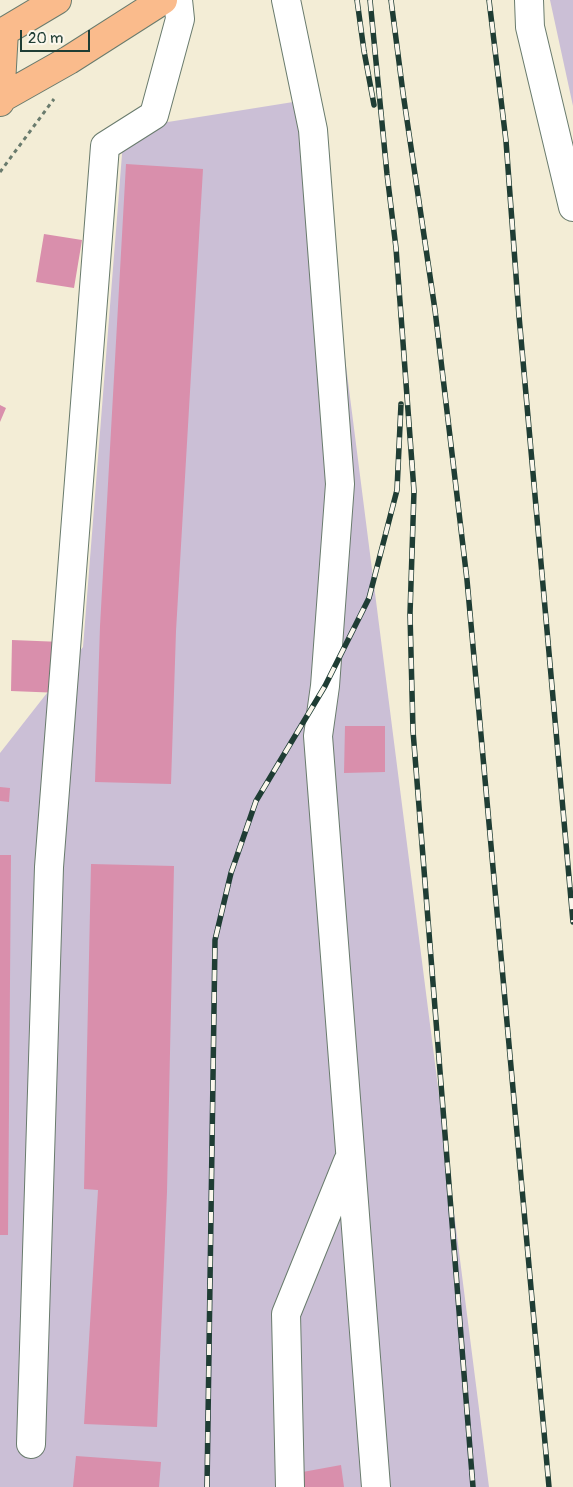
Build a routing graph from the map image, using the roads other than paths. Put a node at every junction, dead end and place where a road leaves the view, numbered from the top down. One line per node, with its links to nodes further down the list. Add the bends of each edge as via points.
1 (164, 0): 7 (main road)
2 (178, 0): 11 (street, via 180,19 154,115 105,146 49,867)
3 (286, 0): 10 (street, via 314,130 340,484 326,686 318,736)
4 (529, 0): 8 (street, via 530,27)
5 (48, 6): 6 (main road)
6 (2, 32): 7 (main road)
7 (0, 100)
8 (568, 167): 9 (street)
9 (573, 208)
10 (351, 1155): 12 (street, via 286,1314); 13 (street)
11 (31, 1444)
12 (290, 1487)
13 (376, 1487)

